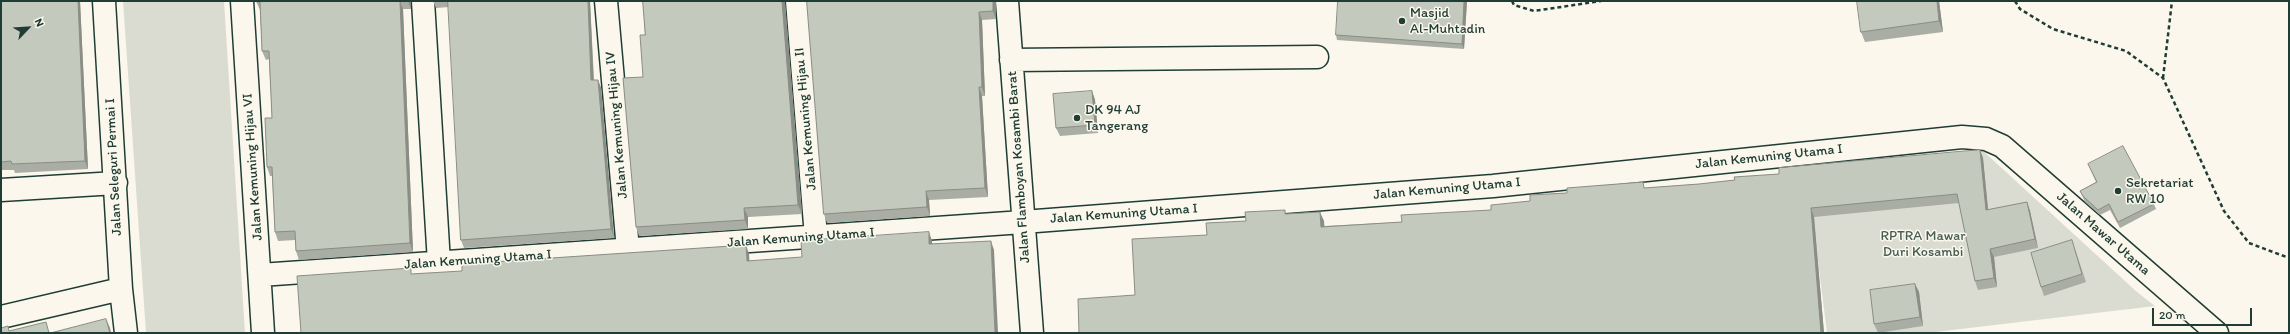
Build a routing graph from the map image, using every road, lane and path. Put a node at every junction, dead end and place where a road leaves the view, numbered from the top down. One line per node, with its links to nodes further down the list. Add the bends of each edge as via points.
1 (104, 1): 15 (street, Jalan Seleguri Permai I)
2 (242, 1): 22 (street, Jalan Kemuning Hijau VI)
3 (423, 1): 21 (street)
4 (606, 1): 19 (street, Jalan Kemuning Hijau IV)
5 (797, 1): 18 (street, Jalan Kemuning Hijau II)
6 (1007, 1): 12 (street, Jalan Flamboyan Kosambi Barat)
7 (1512, 1): 8 (path, via 1514,5 1534,11)
8 (1601, 1)
9 (2015, 1): 13 (path, via 2020,9 2053,29 2126,51)
10 (2172, 1): 13 (path)
11 (1317, 57): 12 (street)
12 (1011, 60): 17 (street, Jalan Flamboyan Kosambi Barat)
13 (2163, 78): 20 (path, via 2224,211 2249,243)
14 (1986, 139): 17 (street, Jalan Kemuning Utama I, via 1962,137 1493,186); 28 (street, Jalan Mawar Utama, via 2002,146)
15 (116, 183): 16 (street); 23 (street, Jalan Seleguri Permai I)
16 (1, 190)
17 (1023, 222): 18 (street, Jalan Kemuning Utama I); 27 (street, Jalan Flamboyan Kosambi Barat)
18 (816, 236): 19 (street, Jalan Kemuning Utama I)
19 (628, 250): 21 (street, Jalan Kemuning Utama I)
20 (2289, 258)
21 (439, 262): 22 (street, Jalan Kemuning Utama I)
22 (260, 275): 26 (street, Jalan Kemuning Hijau VI)
23 (121, 289): 24 (street); 25 (street, Jalan Seleguri Permai I)
24 (1, 317)
25 (126, 333)
26 (263, 333)
27 (1032, 333)
28 (2217, 333)

